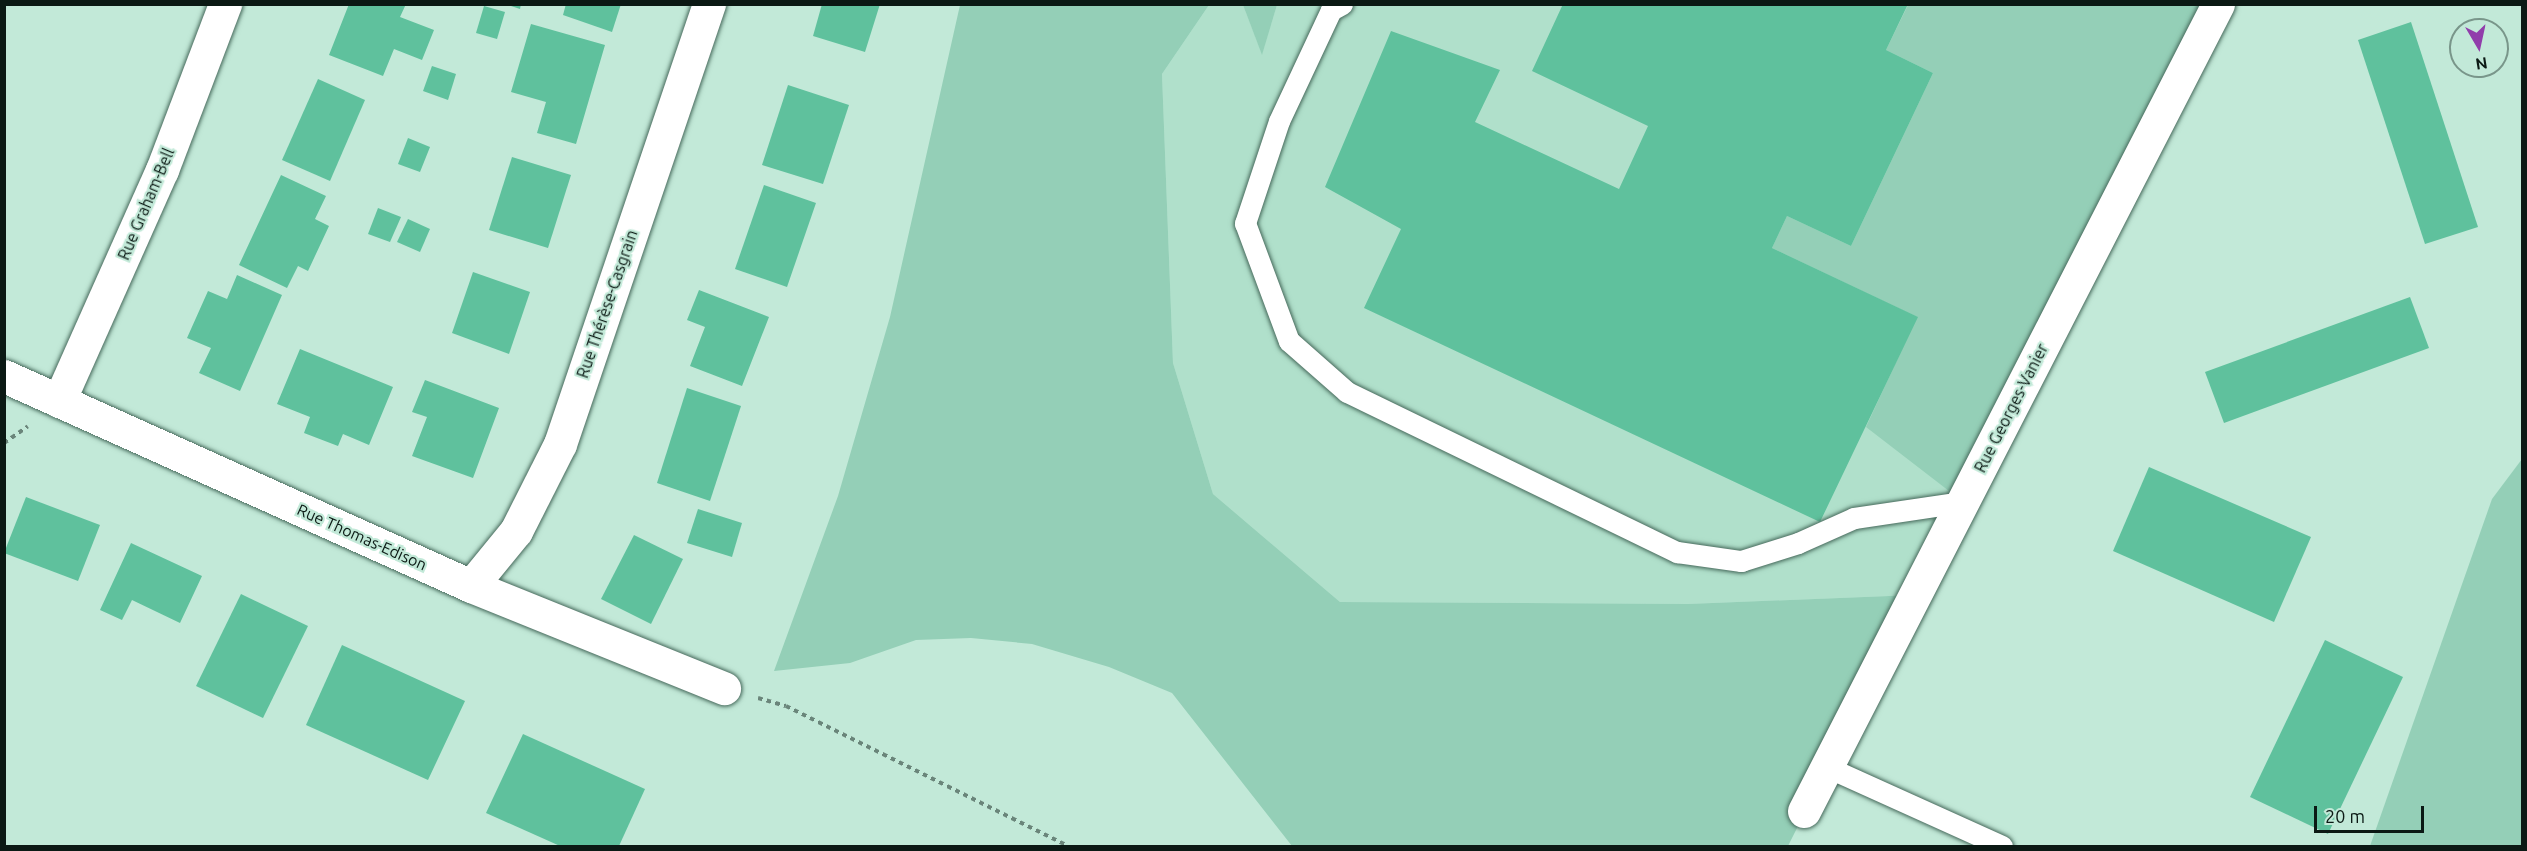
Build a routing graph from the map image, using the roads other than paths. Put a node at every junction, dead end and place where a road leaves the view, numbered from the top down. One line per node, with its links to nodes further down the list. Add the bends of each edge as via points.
1 (225, 4): 6 (street, Rue Graham-Bell, via 162,170)
2 (709, 4): 8 (street, Rue Thérèse-Casgrain, via 560,444 516,531)
3 (1342, 4): 7 (lane, via 1331,10 1280,121 1245,224 1289,341 1347,392 1677,552 1741,561 1798,543 1854,518)
4 (2218, 4): 7 (street, Rue Georges-Vanier)
5 (4, 376): 6 (street, Rue Thomas-Edison)
6 (59, 401): 8 (street, Rue Thomas-Edison)
7 (1963, 502): 10 (street, Rue Georges-Vanier)
8 (471, 586): 9 (street, Rue Thomas-Edison)
9 (724, 688)
10 (1827, 766): 11 (street, Rue Georges-Vanier); 12 (lane)
11 (1804, 811)
12 (2002, 846)

